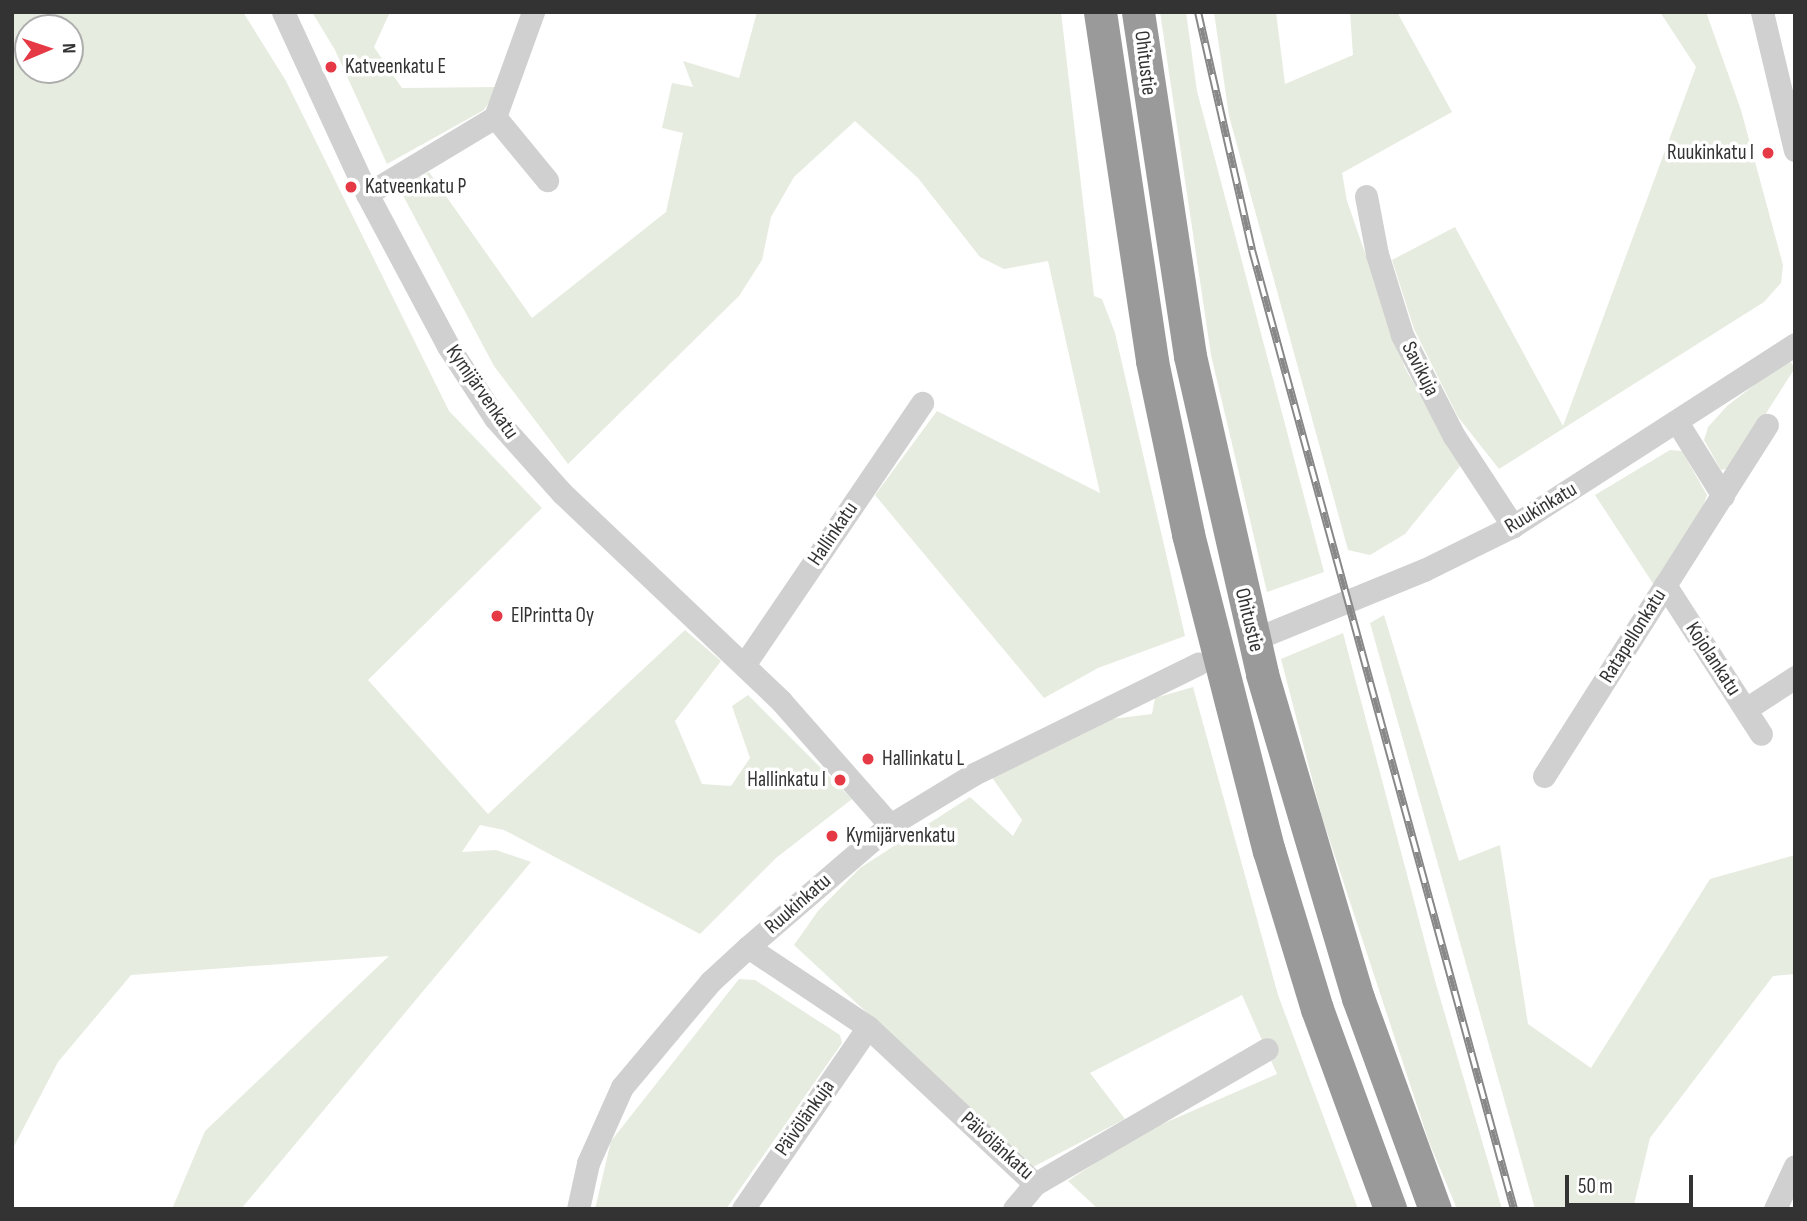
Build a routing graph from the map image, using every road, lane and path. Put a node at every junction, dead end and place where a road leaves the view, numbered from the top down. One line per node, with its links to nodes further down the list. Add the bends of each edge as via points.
1 (283, 12): 9 (street, Kymijärvenkatu)
2 (533, 12): 6 (street)
3 (1100, 12): 34 (highway, Ohitustie, via 1152,361 1188,534 1269,851 1317,1009)
4 (1139, 12): 35 (highway, Ohitustie, via 1190,356 1262,674 1358,998)
5 (1762, 12): 7 (street)
6 (495, 117): 8 (street); 9 (street)
7 (1795, 150)
8 (547, 180)
9 (367, 194): 20 (street, Kymijärvenkatu, via 448,346 495,418 562,493)
10 (1366, 196): 16 (street, Savikuja, via 1377,254 1402,335 1454,436)
11 (1795, 344): 13 (street, Ruukinkatu)
12 (922, 403): 20 (street, Hallinkatu)
13 (1676, 422): 15 (street); 16 (street, Ruukinkatu)
14 (1768, 425): 15 (street, Ratapellonkatu)
15 (1723, 496): 17 (street, Ratapellonkatu)
16 (1513, 526): 18 (street, Ruukinkatu, via 1424,570)
17 (1665, 585): 22 (street, Kojolankatu); 24 (street, Ratapellonkatu)
18 (1267, 634)
19 (1198, 664): 25 (street, Ruukinkatu, via 974,774)
20 (744, 665): 25 (street, Kymijärvenkatu, via 842,766)
21 (1795, 677): 22 (street)
22 (1746, 709): 23 (street, Kojolankatu)
23 (1761, 734)
24 (1544, 776)
25 (890, 825): 26 (street, Ruukinkatu)
26 (748, 947): 27 (street, Päivölänkatu); 31 (street, Ruukinkatu, via 710,982 622,1087 588,1163)
27 (868, 1027): 30 (street, Päivölänkatu); 32 (street, Päivölänkuja)
28 (1267, 1049): 30 (street, Päivölänkatu)
29 (1795, 1166): 36 (street)
30 (1035, 1184): 33 (street)
31 (578, 1209)
32 (743, 1209)
33 (1014, 1209)
34 (1390, 1209)
35 (1435, 1209)
36 (1775, 1209)

